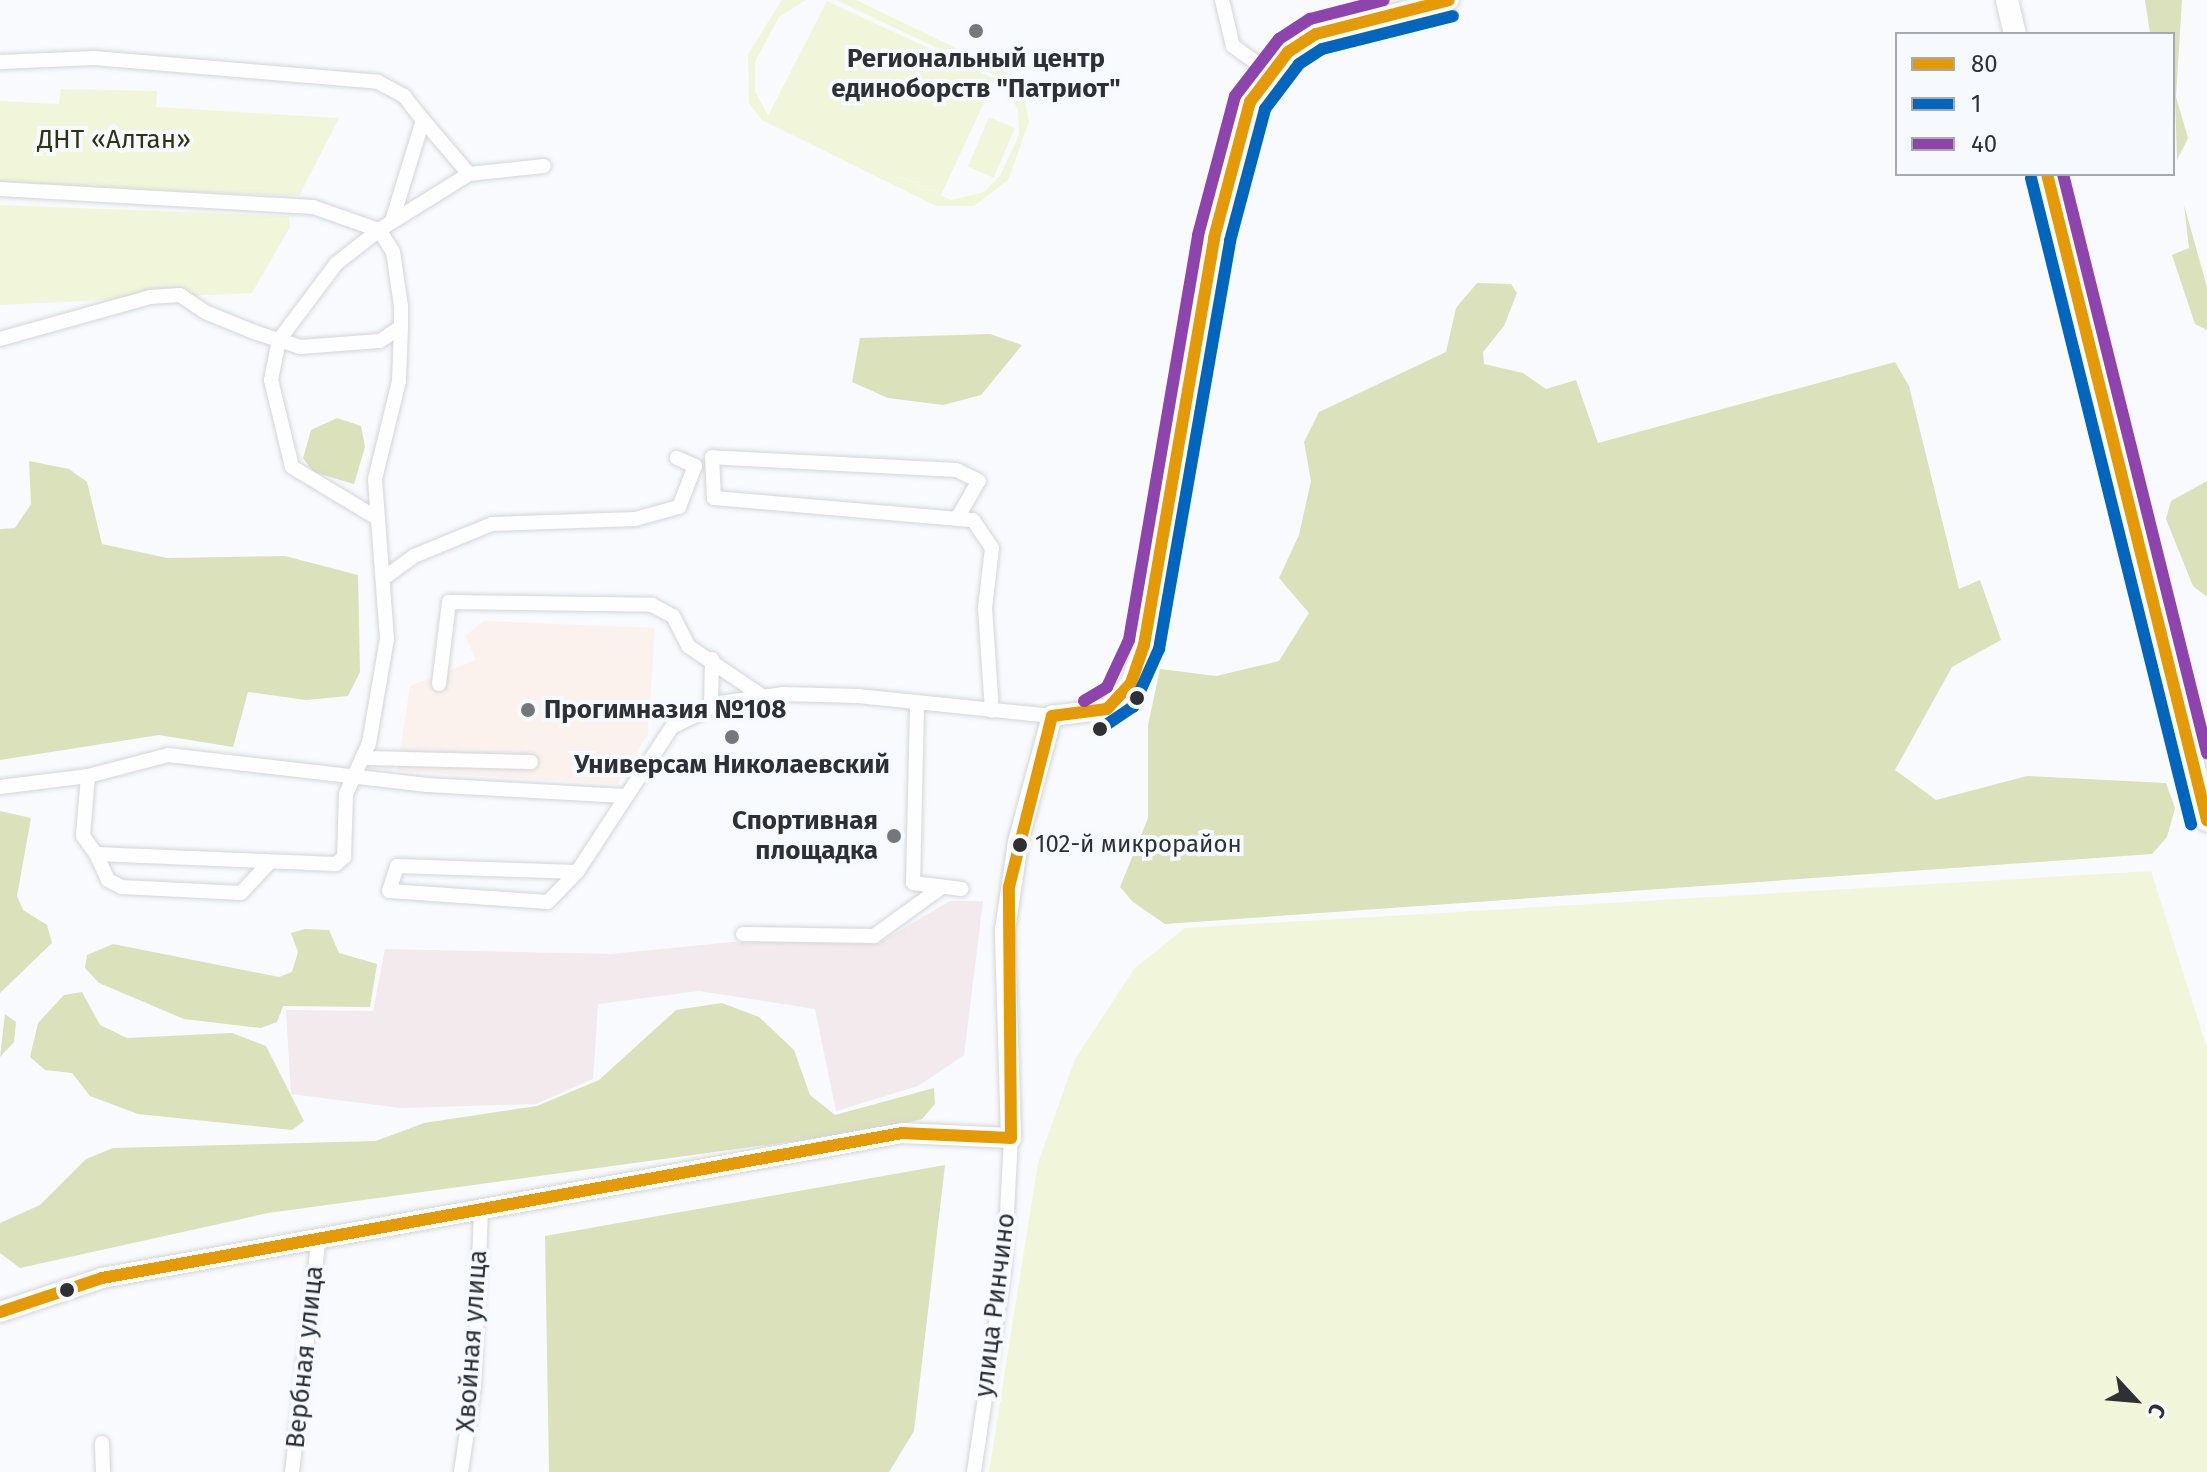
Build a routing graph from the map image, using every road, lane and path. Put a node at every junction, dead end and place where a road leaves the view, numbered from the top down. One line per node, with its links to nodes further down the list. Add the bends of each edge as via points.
1 (1222, 0): 6 (street, via 1233,46)
2 (1449, 0): 6 (street, via 1316,34)
3 (2007, 0): 4 (main road)
4 (2015, 32)
5 (0, 62): 7 (street, via 94,58 361,76 404,96)
6 (1269, 72): 27 (street, via 1236,140 1214,238 1135,673 1107,709)
7 (423, 120): 9 (street); 12 (street)
8 (544, 166): 9 (street)
9 (469, 174): 12 (street)
10 (2047, 176): 34 (main road)
11 (0, 189): 13 (street, via 313,207)
12 (392, 221): 13 (street)
13 (379, 230): 14 (street, via 393,252); 16 (street, via 336,264)
14 (401, 327): 16 (street, via 380,341 343,348); 19 (street, via 399,381 375,479)
15 (0, 339): 16 (street, via 69,325 137,300 180,295)
16 (279, 340): 19 (street, via 271,380 292,467)
17 (677, 458): 20 (street, via 695,466 679,507 635,519 492,524 426,550)
18 (959, 515): 18 (street, via 979,481 956,470 712,457 714,498); 26 (street, via 985,532 992,548 985,608)
19 (377, 518): 20 (street)
20 (388, 575): 28 (street, via 387,639)
21 (712, 659): 22 (street, via 688,646 673,616 652,605 460,600 445,611); 23 (street); 24 (street)
22 (439, 684)
23 (762, 696): 24 (street); 25 (street, via 858,696)
24 (711, 706): 33 (street, via 672,727)
25 (917, 707): 26 (street); 38 (street, via 913,883)
26 (992, 711): 27 (street)
27 (1052, 716): 41 (street, улица Ринчино, via 1009,887)
28 (364, 758): 29 (street); 31 (street)
29 (531, 762)
30 (88, 776): 31 (street, via 168,755); 32 (street); 35 (street, via 83,836)
31 (356, 777): 33 (street); 36 (street, via 344,803 348,844 340,861)
32 (0, 787)
33 (625, 796): 37 (street)
34 (2207, 820)
35 (96, 854): 36 (street); 36 (street, via 114,885 226,892 254,888)
36 (270, 862)
37 (577, 872): 37 (street, via 548,902 389,891 397,866)
38 (939, 889): 39 (street); 40 (street, via 874,936)
39 (962, 889)
40 (743, 934)
41 (1011, 1138): 42 (street, via 902,1133); 49 (street, улица Ринчино, via 1004,1270)
42 (481, 1210): 43 (street); 48 (street, Хвойная улица, via 474,1385)
43 (318, 1243): 44 (street, via 57,1288); 47 (street, Вербная улица)
44 (0, 1312)
45 (102, 1443): 46 (street)
46 (103, 1472)
47 (292, 1472)
48 (461, 1472)
49 (974, 1472)

